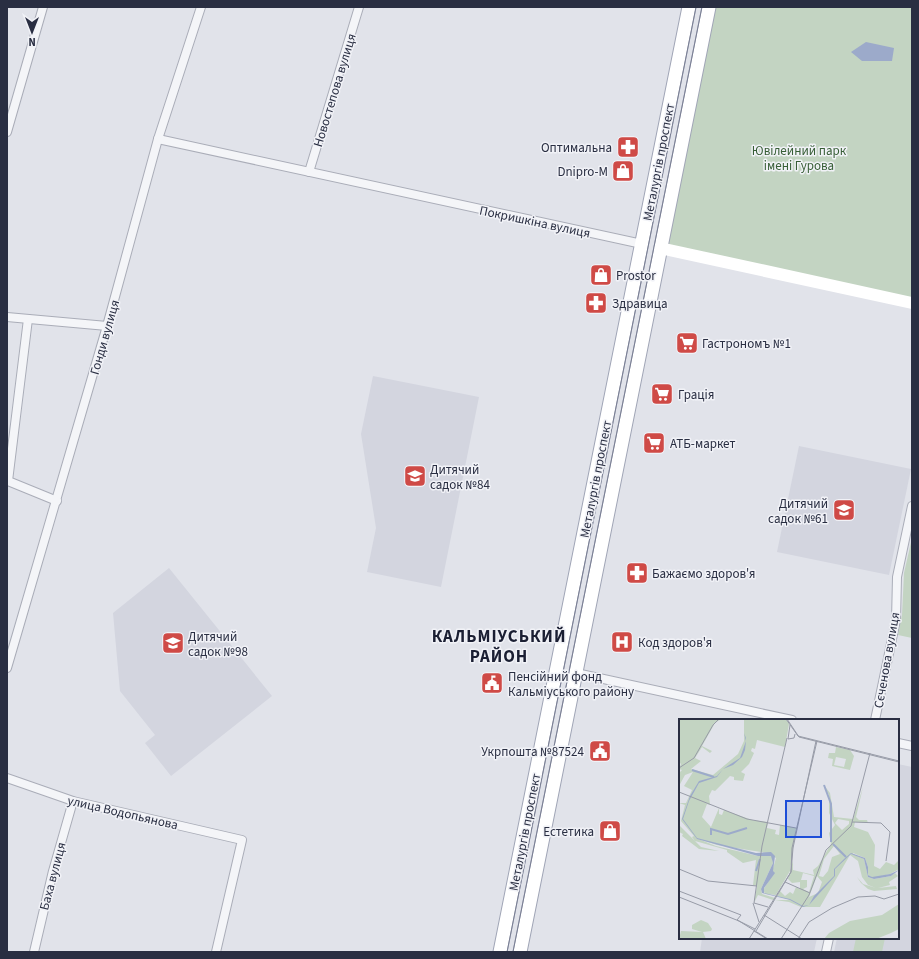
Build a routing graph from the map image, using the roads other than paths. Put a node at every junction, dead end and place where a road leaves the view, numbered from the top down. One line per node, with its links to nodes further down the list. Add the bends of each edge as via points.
1 (43, 7): 6 (street)
2 (201, 7): 7 (street, Гонди вулиця)
3 (359, 7): 8 (street, Новостепова вулиця)
4 (689, 7): 9 (main road, Металургів проспект)
5 (709, 7): 10 (main road, Металургів проспект)
6 (7, 132)
7 (158, 139): 8 (street, Покришкіна вулиця); 14 (street, Гонди вулиця)
8 (309, 172): 9 (street, Покришкіна вулиця)
9 (642, 244): 10 (main road, Покришкіна вулиця); 18 (main road, Металургів проспект)
10 (660, 248): 11 (street, Покришкіна вулиця); 19 (main road, Металургів проспект)
11 (912, 303)
12 (7, 316): 13 (street)
13 (28, 319): 14 (street); 15 (street, via 8,481)
14 (107, 326): 15 (street, Гонди вулиця)
15 (57, 501): 17 (street, Гонди вулиця)
16 (912, 506): 21 (street, Сєченова вулиця, via 897,577 896,620)
17 (7, 668)
18 (557, 669): 19 (main road); 29 (main road, Металургів проспект)
19 (576, 673): 20 (street); 30 (main road, Металургів проспект)
20 (787, 719)
21 (875, 719)
22 (899, 743): 23 (street)
23 (912, 746)
24 (7, 778): 25 (street, улица Водопьянова)
25 (73, 801): 27 (street, Баха вулиця, via 53,870); 28 (street, улица Водопьянова, via 242,840)
26 (829, 939): 31 (street)
27 (34, 952)
28 (216, 952)
29 (500, 952)
30 (520, 952)
31 (826, 952)

